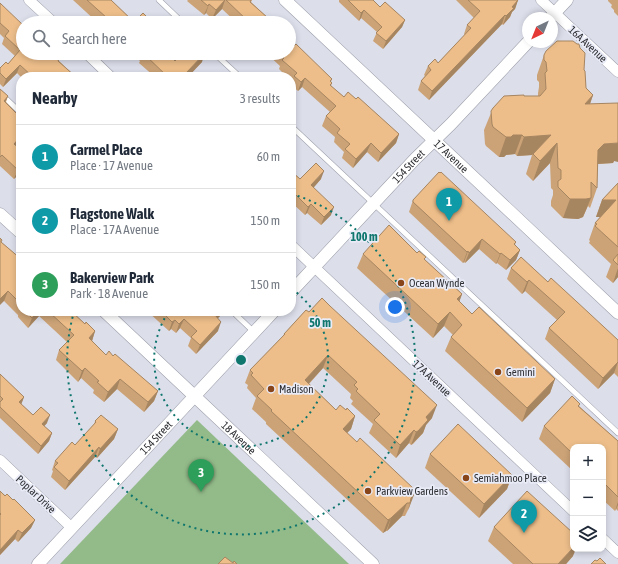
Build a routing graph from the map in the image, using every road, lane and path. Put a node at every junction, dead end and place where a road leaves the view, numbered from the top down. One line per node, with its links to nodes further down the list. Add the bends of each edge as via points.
1 (29, 0): 8 (street)
2 (159, 0): 9 (lane)
3 (285, 0): 20 (street, 17 Avenue)
4 (541, 0): 6 (street, 16A Avenue)
5 (567, 0): 7 (street)
6 (550, 12)
7 (555, 12)
8 (46, 16)
9 (176, 16)
10 (558, 20): 16 (street, 16A Avenue)
11 (522, 48): 20 (street, 154 Street)
12 (94, 60): 14 (street)
13 (222, 60): 15 (lane)
14 (107, 72)
15 (235, 72)
16 (618, 72)
17 (0, 93): 18 (lane)
18 (16, 108)
19 (296, 131): 21 (lane)
20 (434, 140): 21 (street, 154 Street); 27 (street, 17 Avenue)
21 (374, 204): 25 (street, 154 Street); 33 (lane)
22 (0, 214): 23 (street)
23 (16, 229)
24 (296, 250): 25 (street, 17A Avenue)
25 (314, 267): 26 (street, 154 Street); 35 (street, 17A Avenue)
26 (296, 287)
27 (618, 313)
28 (109, 316): 32 (street, 18 Avenue)
29 (237, 316): 31 (lane)
30 (269, 316): 31 (street, 154 Street)
31 (254, 332): 32 (street, 154 Street)
32 (194, 396): 36 (street, 154 Street); 40 (street, 18 Avenue)
33 (618, 433)
34 (0, 460): 36 (street, Poplar Drive)
35 (570, 508)
36 (72, 528): 39 (street, 154 Street)
37 (606, 542): 38 (street)
38 (618, 553)
39 (38, 564)
40 (373, 564)

